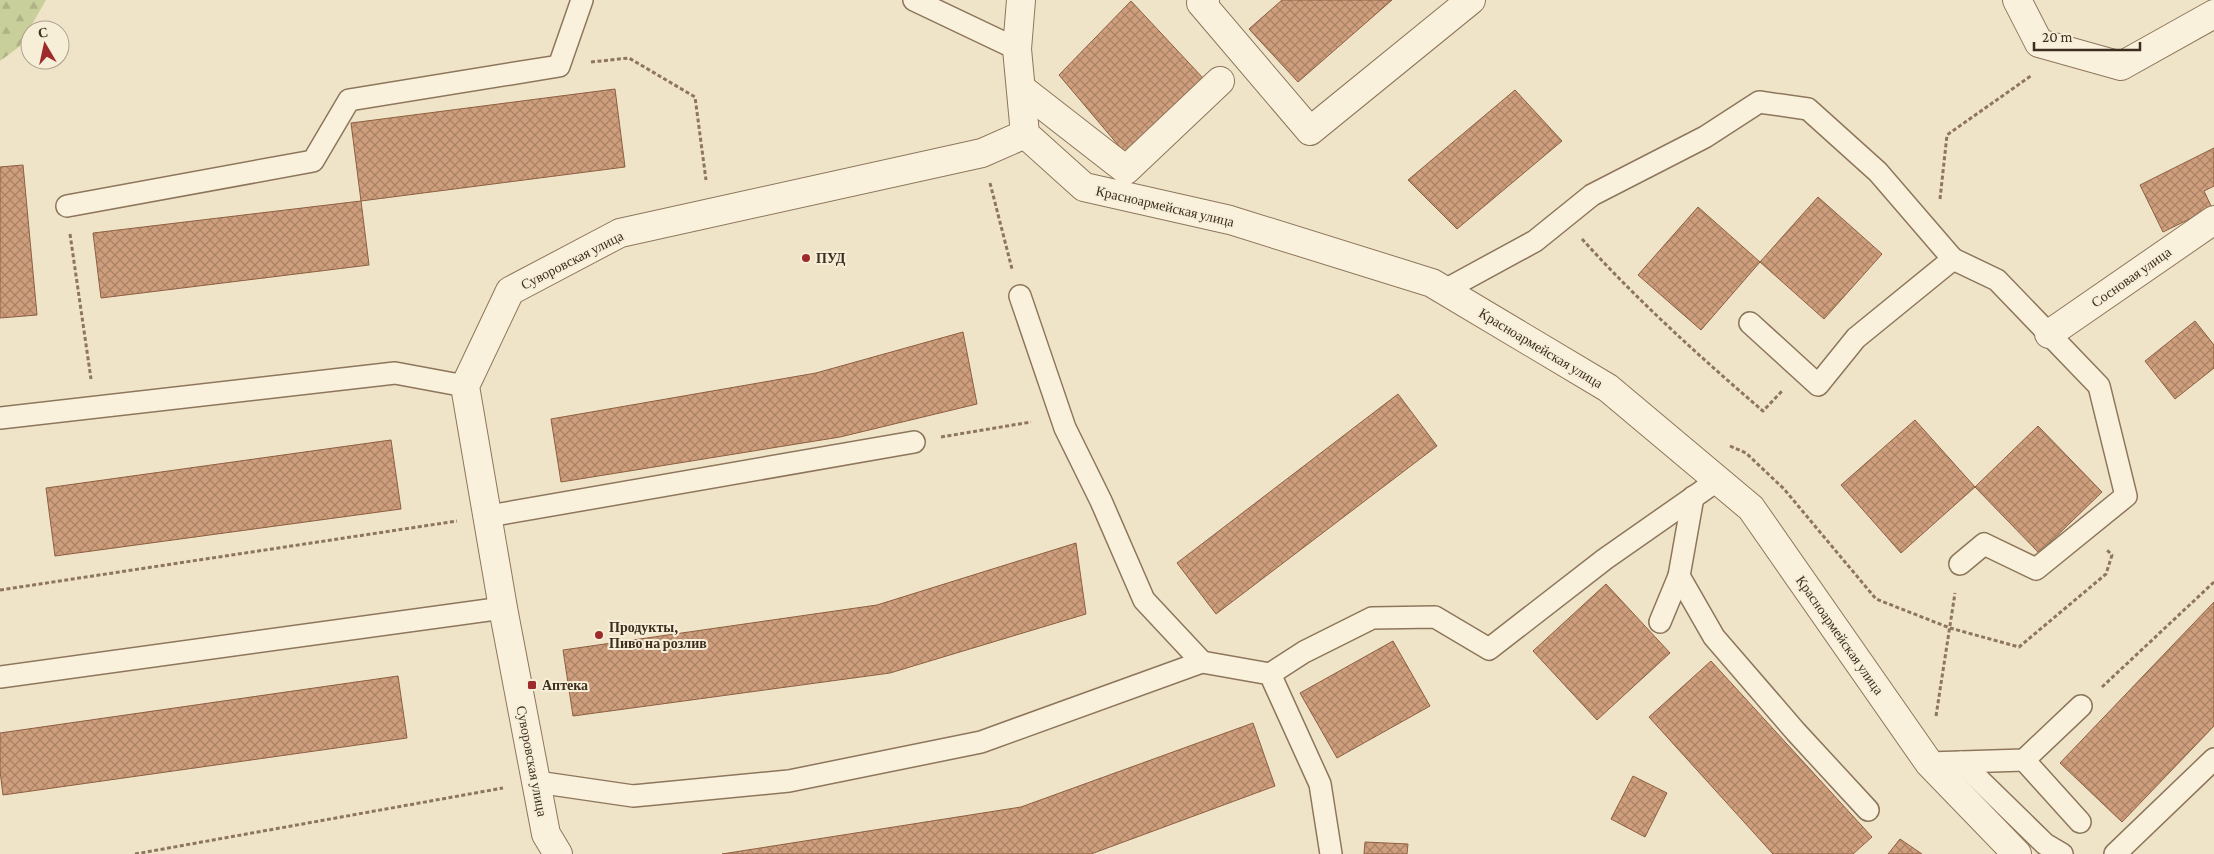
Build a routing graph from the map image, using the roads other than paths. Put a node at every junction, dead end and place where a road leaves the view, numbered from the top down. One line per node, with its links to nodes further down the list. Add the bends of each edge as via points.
1 (582, 0): 12 (lane, via 559,66 349,100 313,162)
2 (914, 0): 8 (lane)
3 (1021, 0): 8 (street)
4 (1204, 0): 5 (street, via 1201,3 1310,130)
5 (1471, 0)
6 (2017, 0): 7 (street, via 2039,43 2121,66)
7 (2214, 14)
8 (1017, 49): 10 (street)
9 (1220, 81): 10 (street, via 1126,170)
10 (1022, 89): 11 (street)
11 (1025, 134): 15 (street, Красноармейская улица, via 1084,187 1230,220 1432,283); 19 (street, Суворовская улица, via 982,153 620,233 510,291)
12 (66, 206)
13 (2214, 220): 18 (street, Сосновая улица)
14 (1953, 259): 15 (lane, via 1878,172 1808,109 1759,102 1705,137 1592,196 1535,241); 17 (lane, via 1856,338 1818,385); 18 (lane, via 1997,280)
15 (1445, 290): 22 (street, Красноармейская улица, via 1608,388)
16 (1020, 296): 29 (lane, via 1061,417 1144,600)
17 (1750, 323)
18 (2049, 334): 25 (lane, via 2099,386 2126,496 2036,569 1984,544)
19 (466, 386): 20 (lane, via 395,373); 24 (street, Суворовская улица)
20 (0, 418)
21 (914, 442): 24 (lane)
22 (1718, 480): 23 (lane); 36 (street, Красноармейская улица, via 1751,508)
23 (1693, 497): 26 (lane); 30 (lane, via 1488,649 1436,617 1372,618 1304,652)
24 (489, 516): 27 (street, Суворовская улица)
25 (1960, 564)
26 (1679, 576): 28 (lane); 38 (lane, via 1714,637)
27 (503, 608): 31 (lane); 37 (street, Суворовская улица)
28 (1660, 622)
29 (1202, 662): 30 (lane); 37 (lane, via 981,742 789,781 633,796)
30 (1270, 674): 41 (lane, via 1320,784)
31 (0, 677)
32 (2081, 706): 34 (lane)
33 (2214, 759): 44 (lane)
34 (2024, 760): 35 (lane); 39 (lane)
35 (1961, 762): 36 (lane); 43 (lane, via 2045,844)
36 (1929, 763): 42 (street, Красноармейская улица)
37 (537, 782): 40 (street, Суворовская улица, via 546,834)
38 (1868, 810)
39 (2080, 822)
40 (558, 854)
41 (1331, 854)
42 (2017, 854)
43 (2062, 854)
44 (2115, 854)

